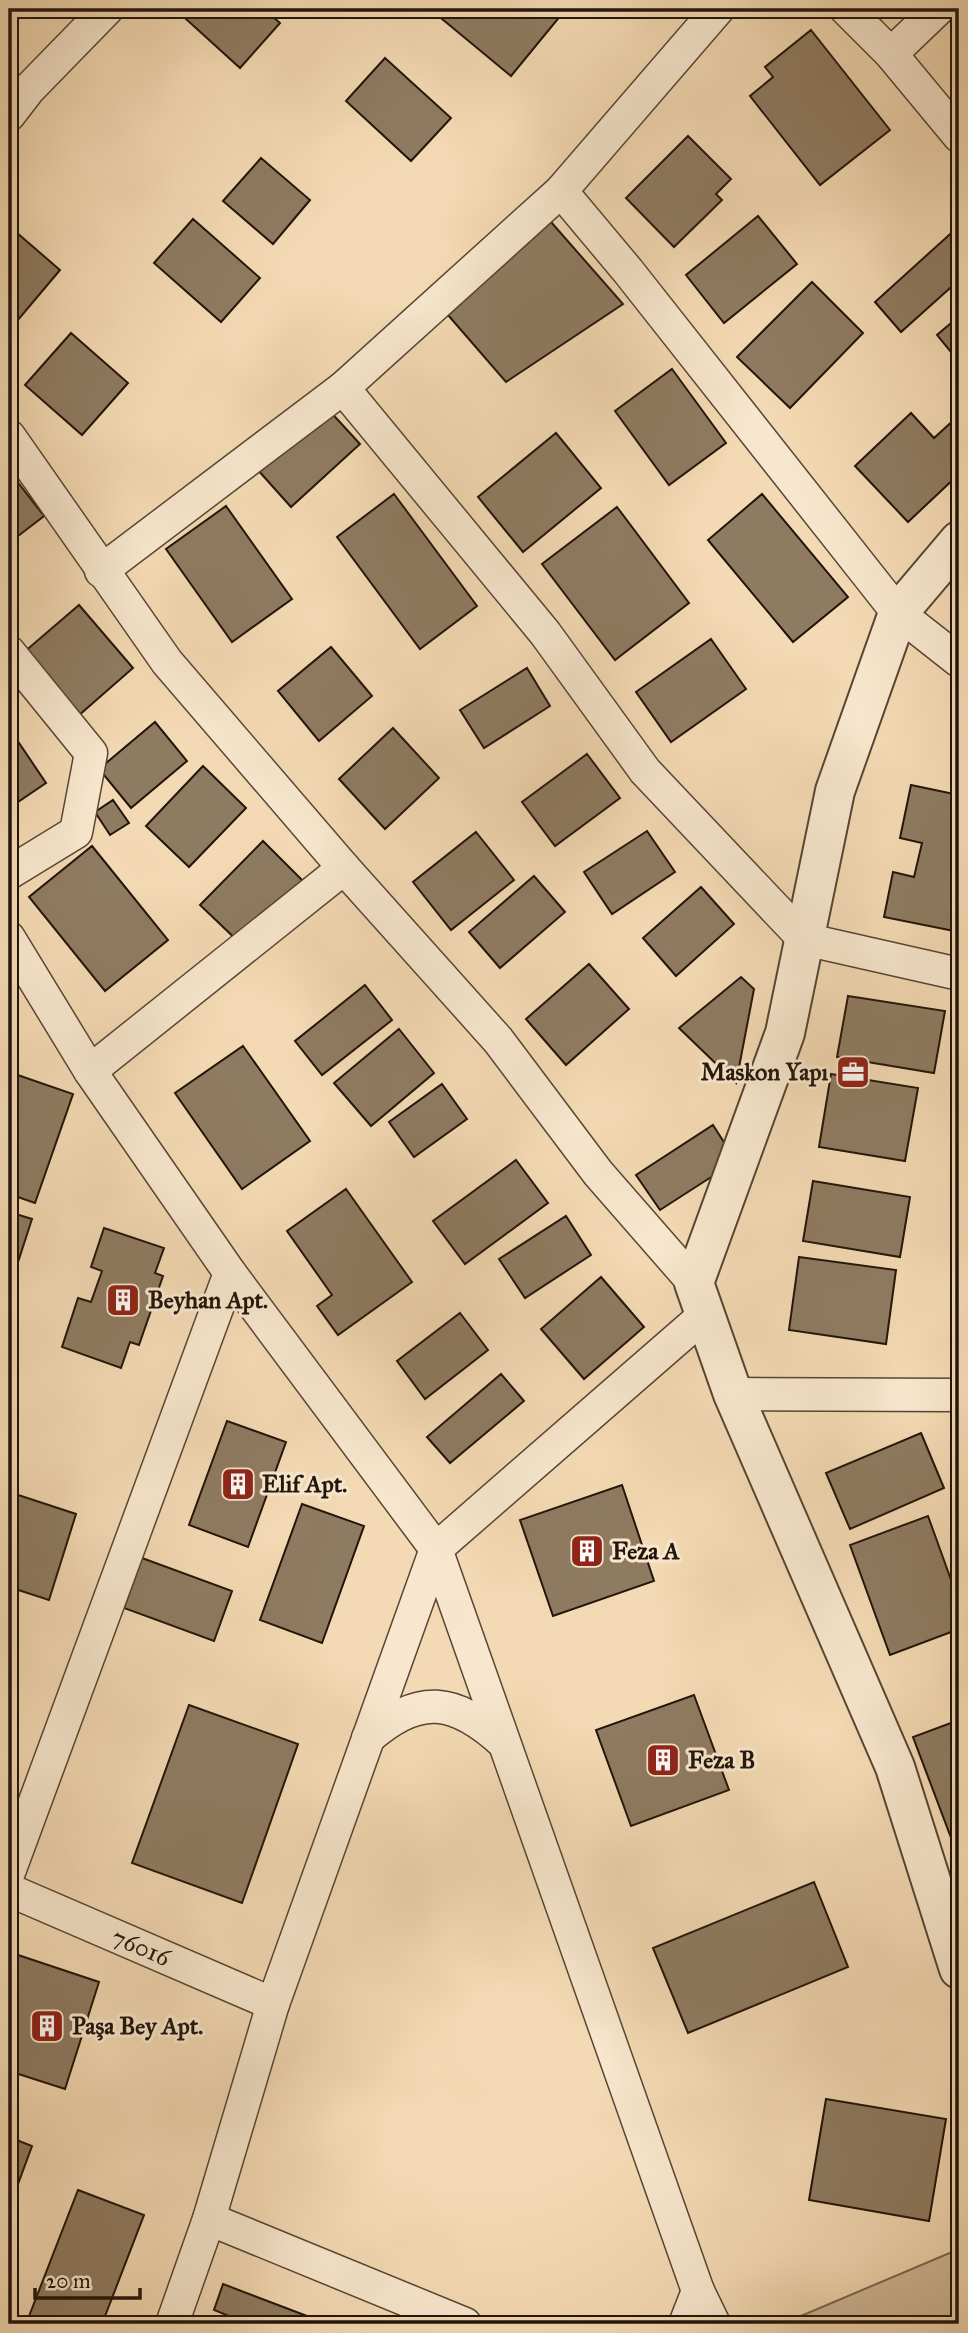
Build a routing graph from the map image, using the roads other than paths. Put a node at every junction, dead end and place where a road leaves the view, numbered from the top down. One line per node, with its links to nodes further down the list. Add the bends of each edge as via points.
1 (107, 9): 6 (street)
2 (718, 9): 8 (street)
3 (846, 9): 5 (street)
4 (938, 9): 5 (street)
5 (891, 54): 7 (street)
6 (11, 108)
7 (959, 136)
8 (561, 191): 9 (street); 13 (street)
9 (343, 388): 12 (street); 18 (street, via 545,633 645,771)
10 (9, 436): 12 (street)
11 (959, 541): 13 (street)
12 (101, 571): 16 (street, via 167,663)
13 (898, 613): 15 (street); 18 (street, via 835,790)
14 (9, 652): 17 (street, via 91,753 76,832)
15 (959, 661)
16 (344, 868): 21 (street); 23 (street, via 498,1040)
17 (9, 873)
18 (804, 939): 20 (street); 23 (street, via 785,1032)
19 (10, 942): 21 (street)
20 (959, 974)
21 (90, 1071): 22 (street)
22 (230, 1273): 26 (street); 29 (street)
23 (700, 1298): 24 (street); 26 (street)
24 (733, 1394): 25 (street); 31 (street, via 895,1766)
25 (959, 1395)
26 (436, 1549): 27 (street); 28 (street)
27 (368, 1738): 28 (street, via 393,1716 421,1707 450,1708 481,1721); 32 (street)
28 (504, 1743): 34 (street)
29 (9, 1872)
30 (9, 1891): 32 (street, 76016)
31 (959, 1969)
32 (273, 2004): 33 (street)
33 (209, 2219): 35 (street); 36 (street)
34 (698, 2291): 37 (street); 38 (street)
35 (172, 2324)
36 (465, 2324)
37 (685, 2324)
38 (714, 2324)

